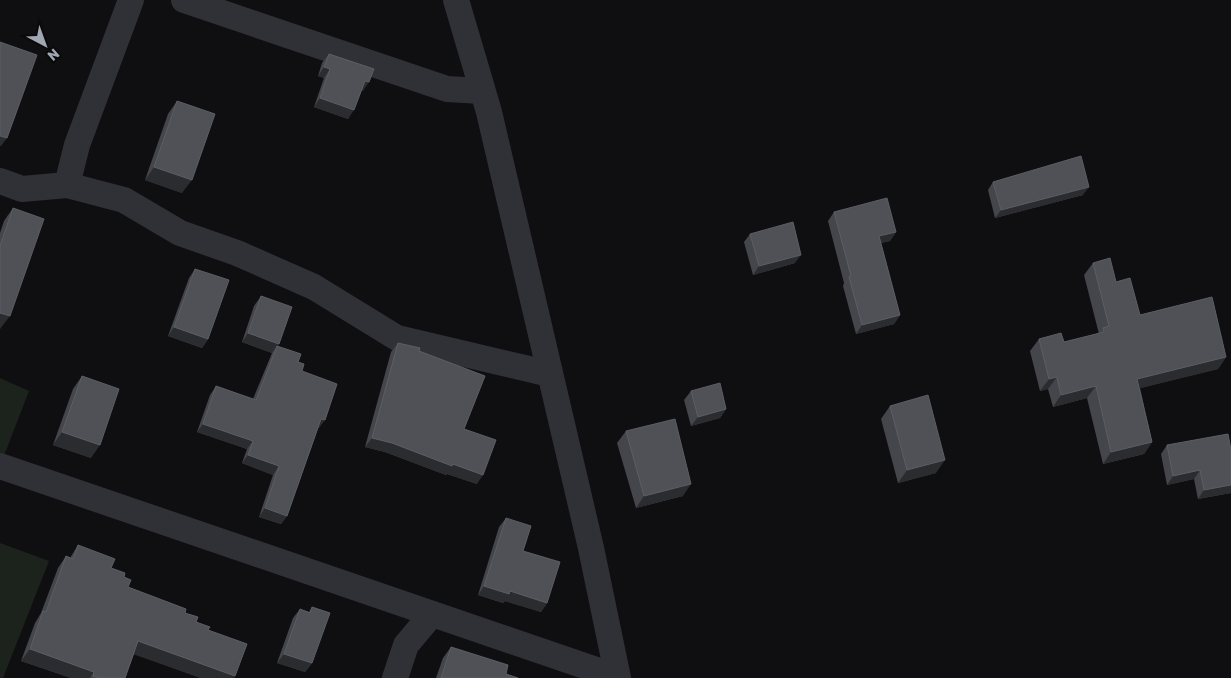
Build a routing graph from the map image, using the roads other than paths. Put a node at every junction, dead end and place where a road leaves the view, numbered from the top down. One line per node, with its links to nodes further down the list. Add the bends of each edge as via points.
1 (131, 0): 6 (street, via 77,145)
2 (184, 0): 4 (street, via 447,89)
3 (456, 0): 4 (street)
4 (482, 90): 7 (street)
5 (0, 181): 6 (street, via 22,189)
6 (67, 185): 7 (street, via 124,200 180,233 237,253 314,287 397,338)
7 (550, 374): 11 (street)
8 (0, 466): 9 (street)
9 (432, 614): 10 (street, via 406,645); 11 (street)
10 (395, 678)
11 (618, 678)

